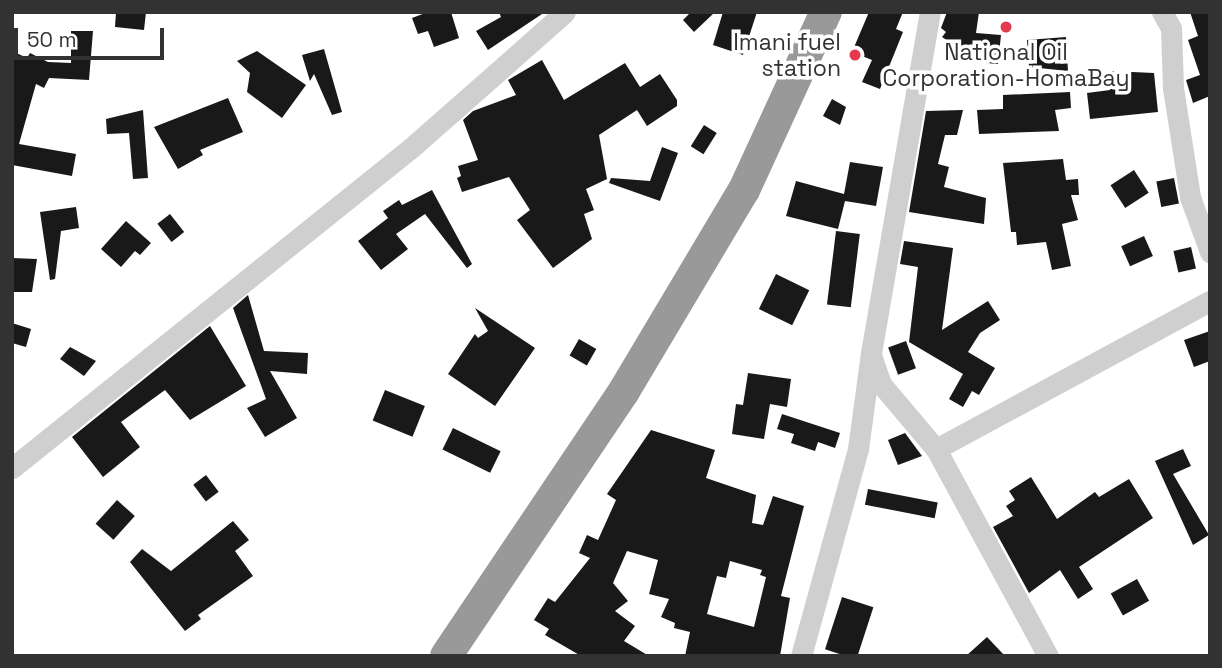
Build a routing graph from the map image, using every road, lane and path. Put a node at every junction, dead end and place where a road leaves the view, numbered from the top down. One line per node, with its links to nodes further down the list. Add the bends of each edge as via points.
1 (565, 12): 9 (street, via 411,148)
2 (826, 12): 10 (highway, via 744,190 624,391)
3 (930, 12): 7 (street)
4 (1162, 12): 5 (street, via 1171,28 1173,88 1190,197)
5 (1210, 252)
6 (1210, 301): 8 (street)
7 (870, 353): 8 (street, via 881,384); 11 (street, via 858,449)
8 (936, 449): 12 (street)
9 (12, 468)
10 (446, 656)
11 (802, 656)
12 (1048, 656)

